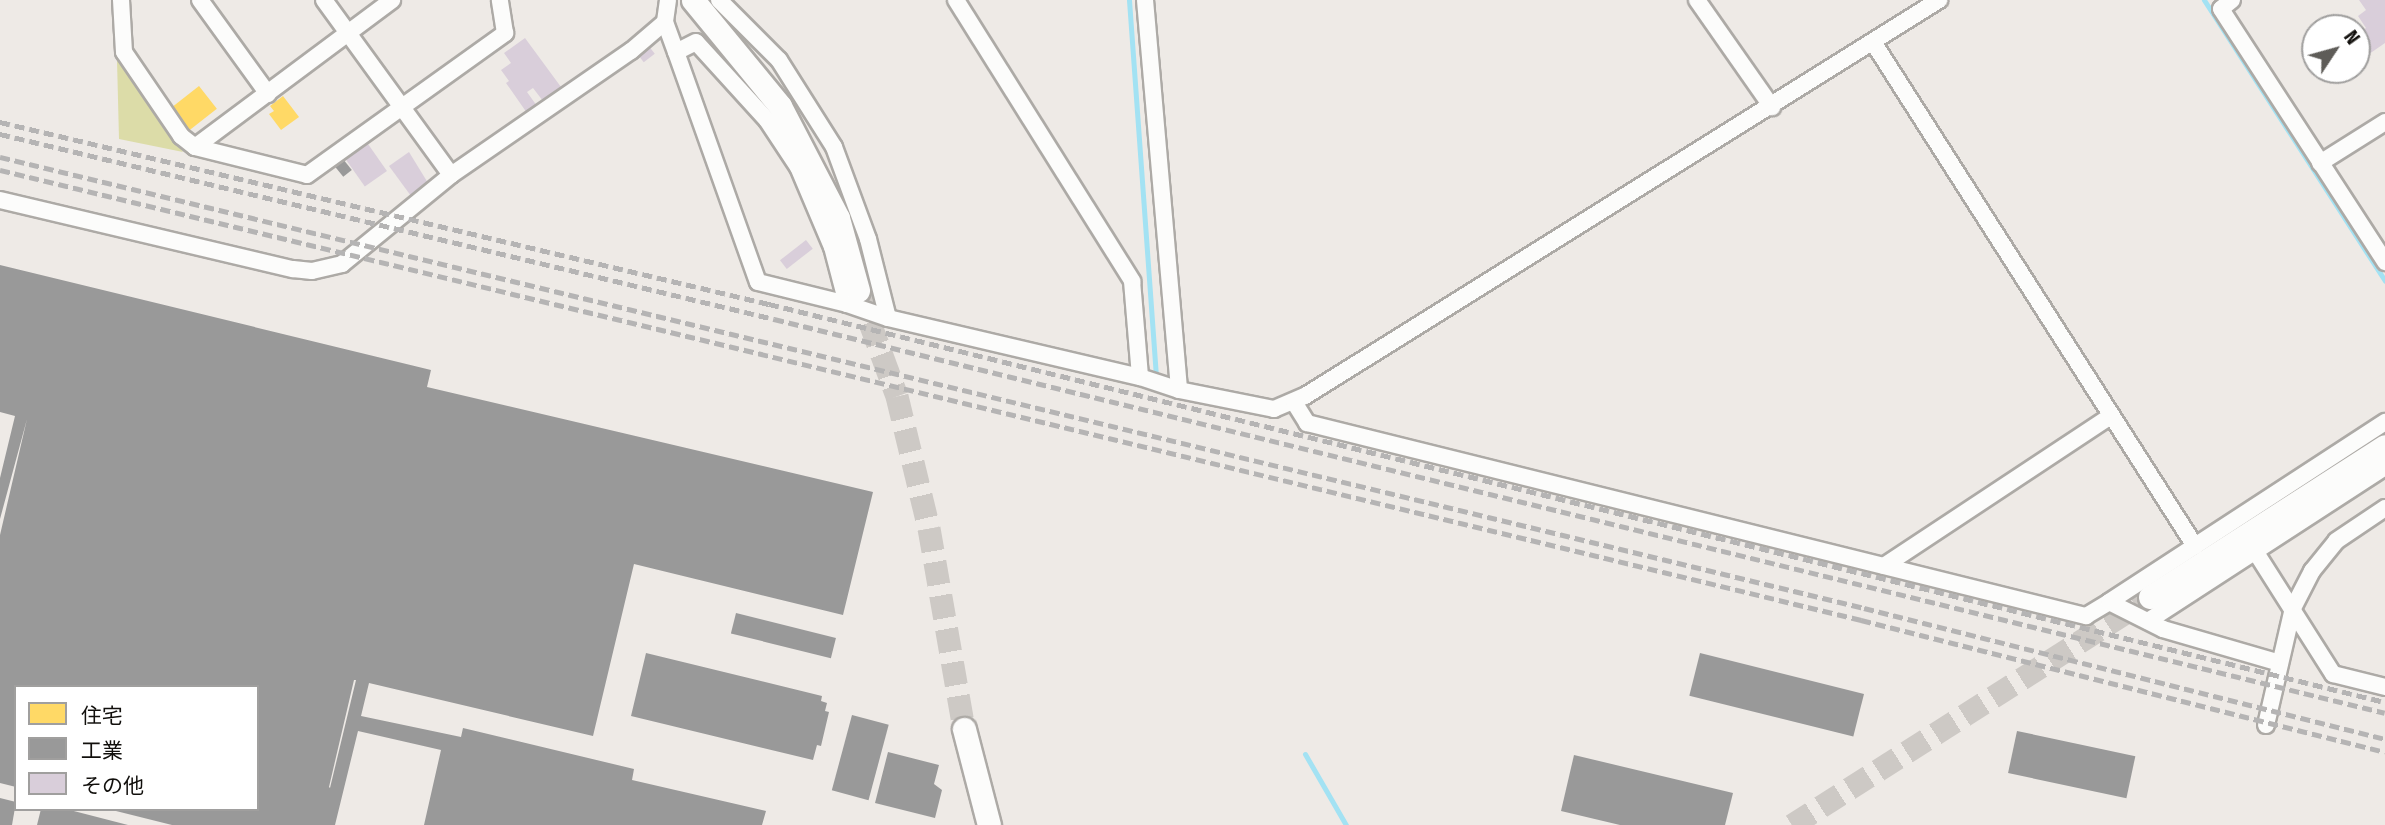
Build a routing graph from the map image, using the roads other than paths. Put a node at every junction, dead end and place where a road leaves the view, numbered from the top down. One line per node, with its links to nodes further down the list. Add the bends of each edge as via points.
1 (121, 0): 22 (street, via 124,52 181,136)
2 (201, 0): 18 (street)
3 (324, 0): 15 (street)
4 (393, 0): 15 (street)
5 (500, 0): 20 (street, via 505,33)
6 (668, 0): 14 (street)
7 (693, 0): 27 (street, via 780,106 838,218)
8 (719, 0): 28 (street, via 779,60 834,147 868,240)
9 (956, 0): 29 (street, via 1132,281)
10 (1145, 0): 30 (street)
11 (1697, 0): 19 (street)
12 (1939, 0): 16 (street)
13 (2223, 3): 23 (street)
14 (665, 22): 17 (street); 24 (street, via 631,51)
15 (350, 33): 18 (street); 20 (street)
16 (1873, 42): 19 (street); 32 (street)
17 (676, 52): 27 (street, via 696,43 767,120 798,167); 27 (street, via 758,282)
18 (268, 94): 22 (street)
19 (1772, 107): 31 (street)
20 (400, 108): 22 (street, via 307,175); 24 (street)
21 (2385, 122): 23 (street)
22 (195, 147)
23 (2320, 163): 26 (street)
24 (451, 175): 25 (street, via 342,264 312,271)
25 (0, 200)
26 (2385, 262)
27 (853, 297): 28 (street)
28 (888, 318): 29 (street)
29 (1140, 377): 30 (street)
30 (1179, 390): 31 (street, via 1274,409)
31 (1294, 402): 39 (street, via 1307,423)
32 (2112, 415): 37 (street); 39 (street)
33 (2385, 422): 37 (street)
34 (2385, 446): 40 (street)
35 (2385, 467): 38 (street)
36 (2385, 508): 42 (street, via 2336,541 2312,571)
37 (2195, 546): 41 (street)
38 (2255, 551): 42 (street); 43 (street)
39 (1884, 566): 41 (street, via 2085,616)
40 (2150, 597)
41 (2109, 602): 43 (street)
42 (2293, 608): 44 (street); 45 (street, via 2333,674)
43 (2148, 621): 44 (street)
44 (2280, 663): 46 (street)
45 (2385, 687)
46 (2266, 725)
47 (964, 729): 48 (street)
48 (989, 825)

